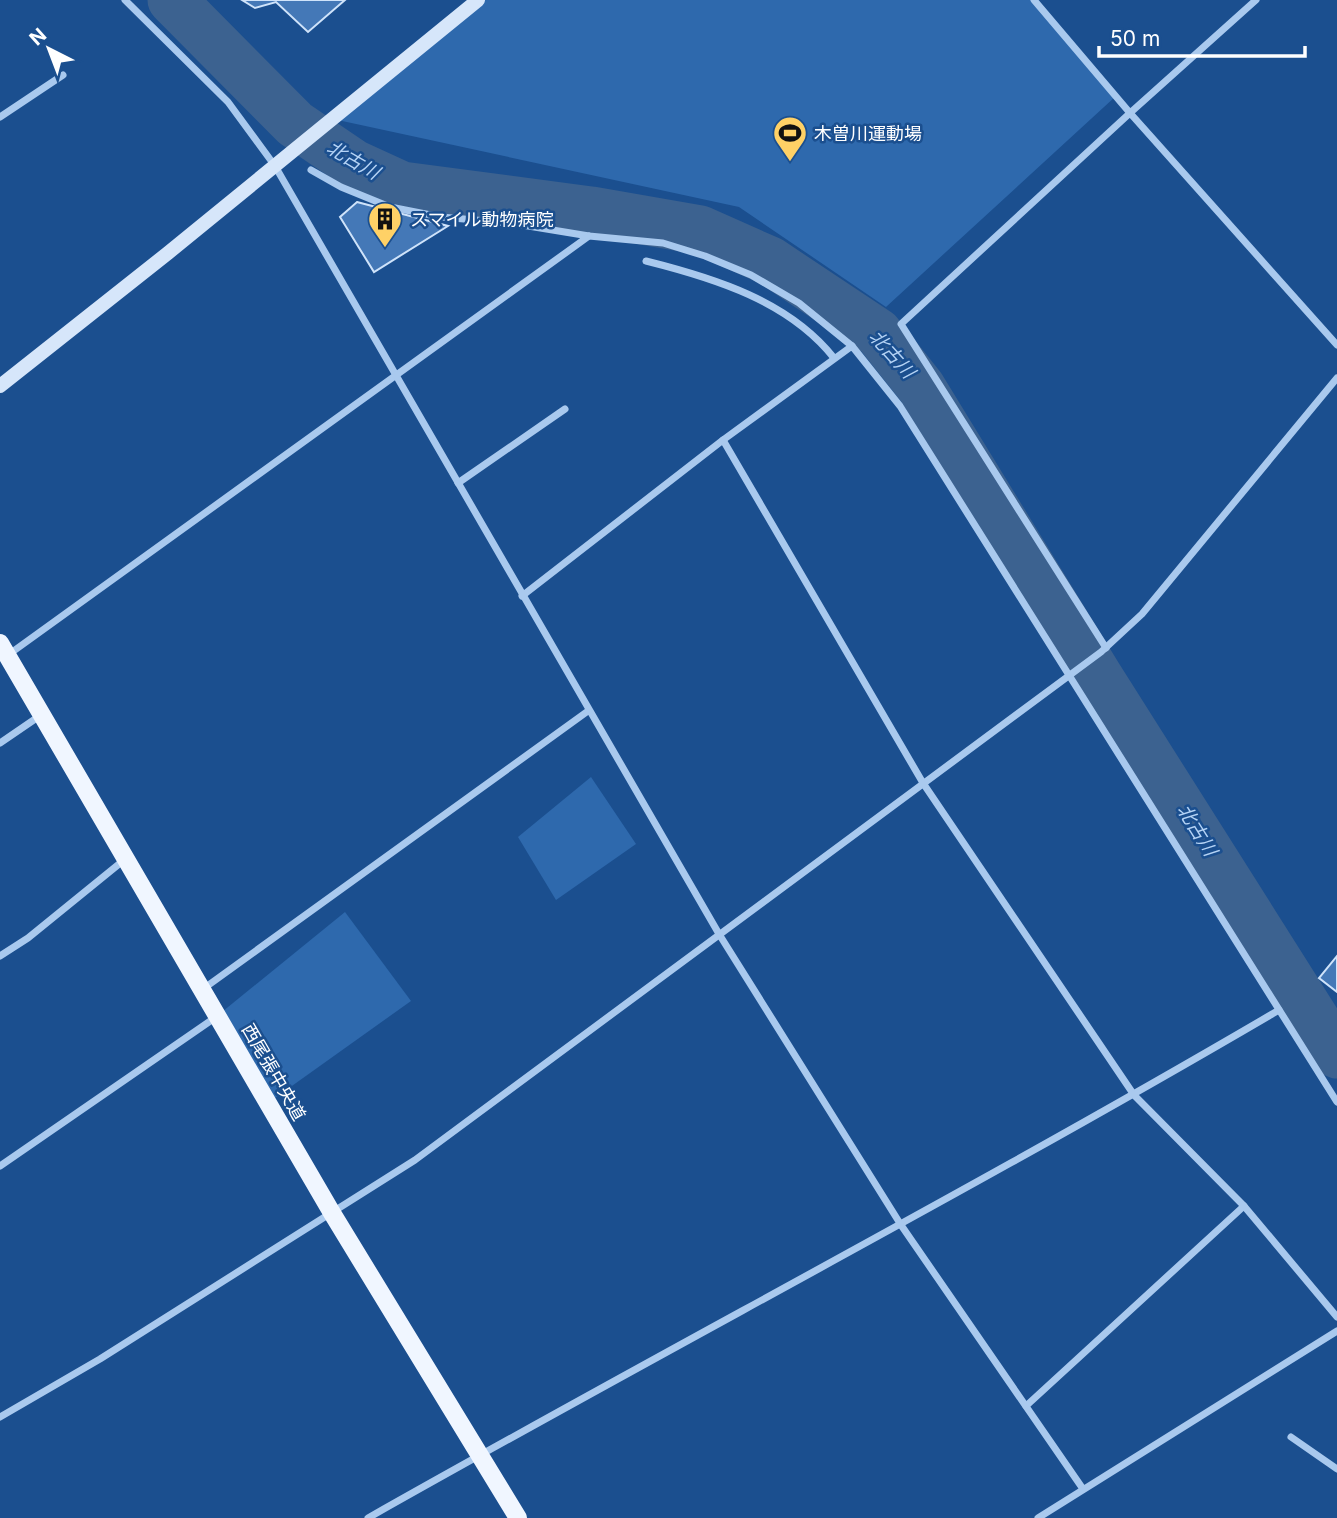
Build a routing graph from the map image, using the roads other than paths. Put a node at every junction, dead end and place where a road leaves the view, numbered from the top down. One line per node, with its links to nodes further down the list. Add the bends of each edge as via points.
1 (125, 0): 8 (street, via 228,102)
2 (478, 0): 8 (street)
3 (1034, 0): 6 (street)
4 (1256, 0): 6 (street)
5 (63, 75): 7 (street)
6 (1130, 113): 12 (street); 23 (street, via 901,324)
7 (0, 117)
8 (276, 165): 15 (street); 17 (street)
9 (311, 170): 10 (street, via 390,207)
10 (589, 236): 13 (street, via 663,243 716,260 799,303); 15 (street)
11 (646, 261): 14 (street, via 696,274 765,302 798,323)
12 (1337, 345)
13 (852, 346): 14 (street); 24 (street, via 900,406)
14 (834, 358): 19 (street)
15 (396, 375): 20 (street); 22 (street)
16 (1337, 378): 23 (street, via 1142,614)
17 (0, 386)
18 (565, 409): 20 (street)
19 (723, 440): 21 (street); 28 (street)
20 (458, 483): 21 (street)
21 (522, 596): 25 (street)
22 (4, 649): 26 (main road, 西尾張中央道)
23 (1103, 650): 24 (street)
24 (1068, 677): 28 (street); 33 (street)
25 (588, 711): 30 (street); 32 (street)
26 (42, 715): 27 (street); 29 (main road, 西尾張中央道)
27 (0, 743)
28 (923, 783): 30 (street); 35 (street)
29 (126, 859): 31 (street); 32 (main road, 西尾張中央道)
30 (719, 934): 39 (street, via 415,1160); 40 (street)
31 (0, 956)
32 (202, 990): 34 (main road, 西尾張中央道)
33 (1279, 1010): 35 (street); 36 (street)
34 (217, 1016): 37 (street); 39 (main road, 西尾張中央道)
35 (1134, 1096): 38 (street); 40 (street)
36 (1337, 1102)
37 (0, 1166)
38 (1244, 1206): 41 (street); 43 (street)
39 (332, 1213): 44 (street); 46 (main road, 西尾張中央道)
40 (901, 1225): 43 (street); 46 (street)
41 (1337, 1317)
42 (1337, 1331): 48 (street)
43 (1026, 1406): 48 (street)
44 (0, 1417)
45 (1291, 1437): 47 (street)
46 (480, 1454): 49 (street); 50 (main road, 西尾張中央道)
47 (1337, 1469)
48 (1083, 1489): 51 (street)
49 (368, 1518)
50 (518, 1518)
51 (1038, 1518)

